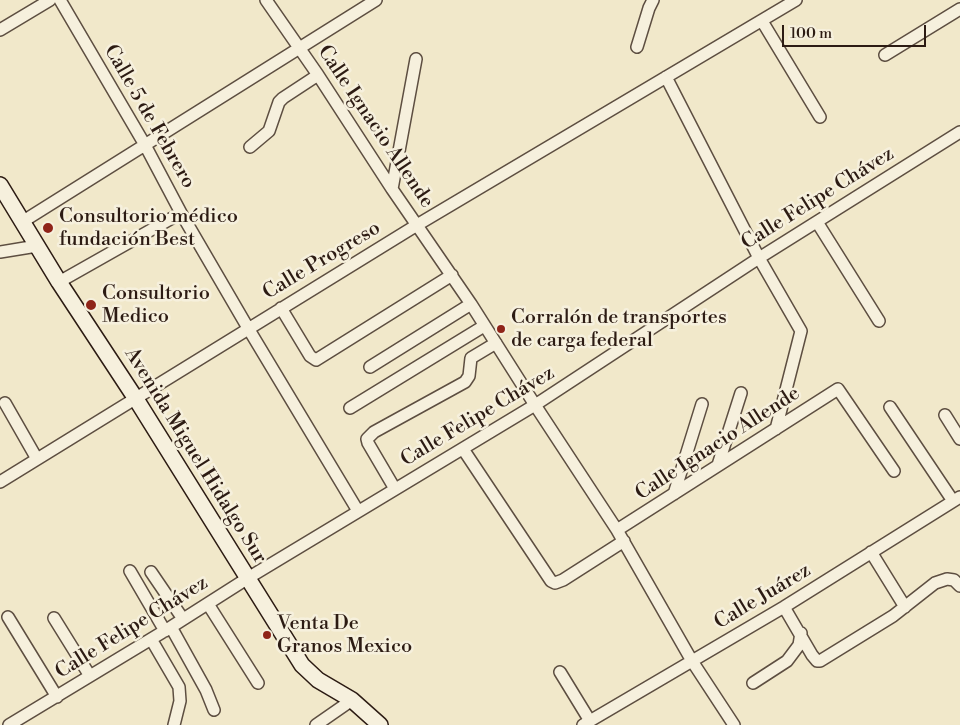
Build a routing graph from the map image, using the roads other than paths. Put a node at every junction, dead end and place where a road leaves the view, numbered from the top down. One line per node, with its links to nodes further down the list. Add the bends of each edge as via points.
1 (50, 0): 9 (street)
2 (60, 0): 18 (street, Calle 5 de Febrero)
3 (266, 0): 11 (street, Calle Ignacio Allende)
4 (376, 0): 11 (street)
5 (653, 0): 10 (street)
6 (796, 0): 8 (street, Calle Progreso)
7 (960, 9): 12 (street)
8 (762, 21): 15 (street, Calle Progreso); 16 (street)
9 (0, 30)
10 (637, 47)
11 (300, 48): 14 (street, Calle Ignacio Allende); 18 (street)
12 (885, 55)
13 (416, 59): 21 (street)
14 (318, 75): 19 (street, via 279,102 268,131); 21 (street, Calle Ignacio Allende)
15 (666, 77): 25 (street, Calle Progreso); 28 (street)
16 (820, 117)
17 (960, 132): 24 (street, Calle Felipe Chávez)
18 (145, 145): 22 (street, Calle 5 de Febrero); 23 (street)
19 (250, 147)
20 (0, 185): 23 (main road, Avenida Miguel Hidalgo Sur)
21 (392, 189): 25 (street, Calle Ignacio Allende)
22 (181, 213): 30 (street); 35 (street, Calle 5 de Febrero)
23 (22, 222): 26 (main road, Avenida Miguel Hidalgo Sur)
24 (817, 222): 28 (street, Calle Felipe Chávez); 33 (street)
25 (417, 225): 29 (street, Calle Ignacio Allende); 32 (street, Calle Progreso)
26 (37, 246): 27 (street); 30 (main road, Avenida Miguel Hidalgo Sur)
27 (0, 252)
28 (759, 258): 42 (street, Calle Felipe Chávez); 46 (street, via 801,331)
29 (452, 275): 31 (street, Calle Ignacio Allende); 32 (street, via 316,360 310,356)
30 (59, 282): 39 (main road, Avenida Miguel Hidalgo Sur)
31 (472, 304): 34 (street, Calle Ignacio Allende); 37 (street)
32 (281, 308): 35 (street, Calle Progreso)
33 (879, 321)
34 (484, 326): 36 (street, Calle Ignacio Allende); 44 (street)
35 (248, 328): 39 (street, Calle Progreso); 56 (street, Calle 5 de Febrero)
36 (496, 343): 42 (street, Calle Ignacio Allende); 53 (street, via 471,358 465,382 374,432 367,439)
37 (370, 367)
38 (741, 393): 50 (street)
39 (136, 399): 49 (street, Calle Progreso); 62 (main road, Avenida Miguel Hidalgo Sur)
40 (5, 403): 49 (street)
41 (702, 404): 54 (street)
42 (535, 405): 48 (street, Calle Felipe Chávez); 57 (street, Calle Ignacio Allende)
43 (890, 407): 55 (street)
44 (350, 408)
45 (945, 415): 47 (street)
46 (776, 429): 50 (street, Calle Ignacio Allende); 51 (street, Calle Ignacio Allende, via 838,388)
47 (960, 439)
48 (464, 449): 53 (street, Calle Felipe Chávez); 58 (street, via 555,583)
49 (37, 459): 52 (street, Calle Progreso)
50 (718, 465): 54 (street, Calle Ignacio Allende)
51 (894, 471)
52 (0, 482)
53 (395, 489): 56 (street, Calle Felipe Chávez)
54 (674, 494): 57 (street, Calle Ignacio Allende)
55 (957, 499): 59 (street, Calle Juárez)
56 (358, 511): 62 (street, Calle Felipe Chávez)
57 (617, 530): 58 (street, Calle Ignacio Allende)
58 (624, 542): 73 (street, Calle Ignacio Allende)
59 (871, 552): 65 (street, Calle Juárez); 66 (street)
60 (130, 571): 70 (street)
61 (151, 572): 69 (street)
62 (248, 578): 64 (street, Calle Felipe Chávez); 79 (main road, Avenida Miguel Hidalgo Sur, via 302,665 318,680)
63 (960, 586): 66 (street, via 947,579 935,583)
64 (208, 604): 69 (street, Calle Felipe Chávez); 76 (street)
65 (784, 607): 71 (street); 73 (street, Calle Juárez)
66 (905, 607): 71 (street, via 820,661 814,658)
67 (8, 617): 78 (street)
68 (54, 618): 75 (street)
69 (183, 620): 70 (street, Calle Felipe Chávez)
70 (168, 629): 72 (street, Calle Felipe Chávez); 80 (street, via 206,690)
71 (801, 633): 77 (street, via 799,645 788,661)
72 (151, 639): 75 (street, Calle Felipe Chávez); 83 (street, via 179,686 180,701)
73 (692, 661): 81 (street, Calle Juárez); 86 (street, Calle Ignacio Allende)
74 (560, 672): 81 (street)
75 (90, 676): 78 (street, Calle Felipe Chávez)
76 (258, 683)
77 (754, 683)
78 (57, 697): 82 (street, Calle Felipe Chávez)
79 (352, 700): 84 (street); 85 (main road, Avenida Miguel Hidalgo Sur)
80 (214, 710)
81 (586, 723)
82 (9, 725)
83 (174, 725)
84 (316, 725)
85 (380, 725)
86 (734, 725)

